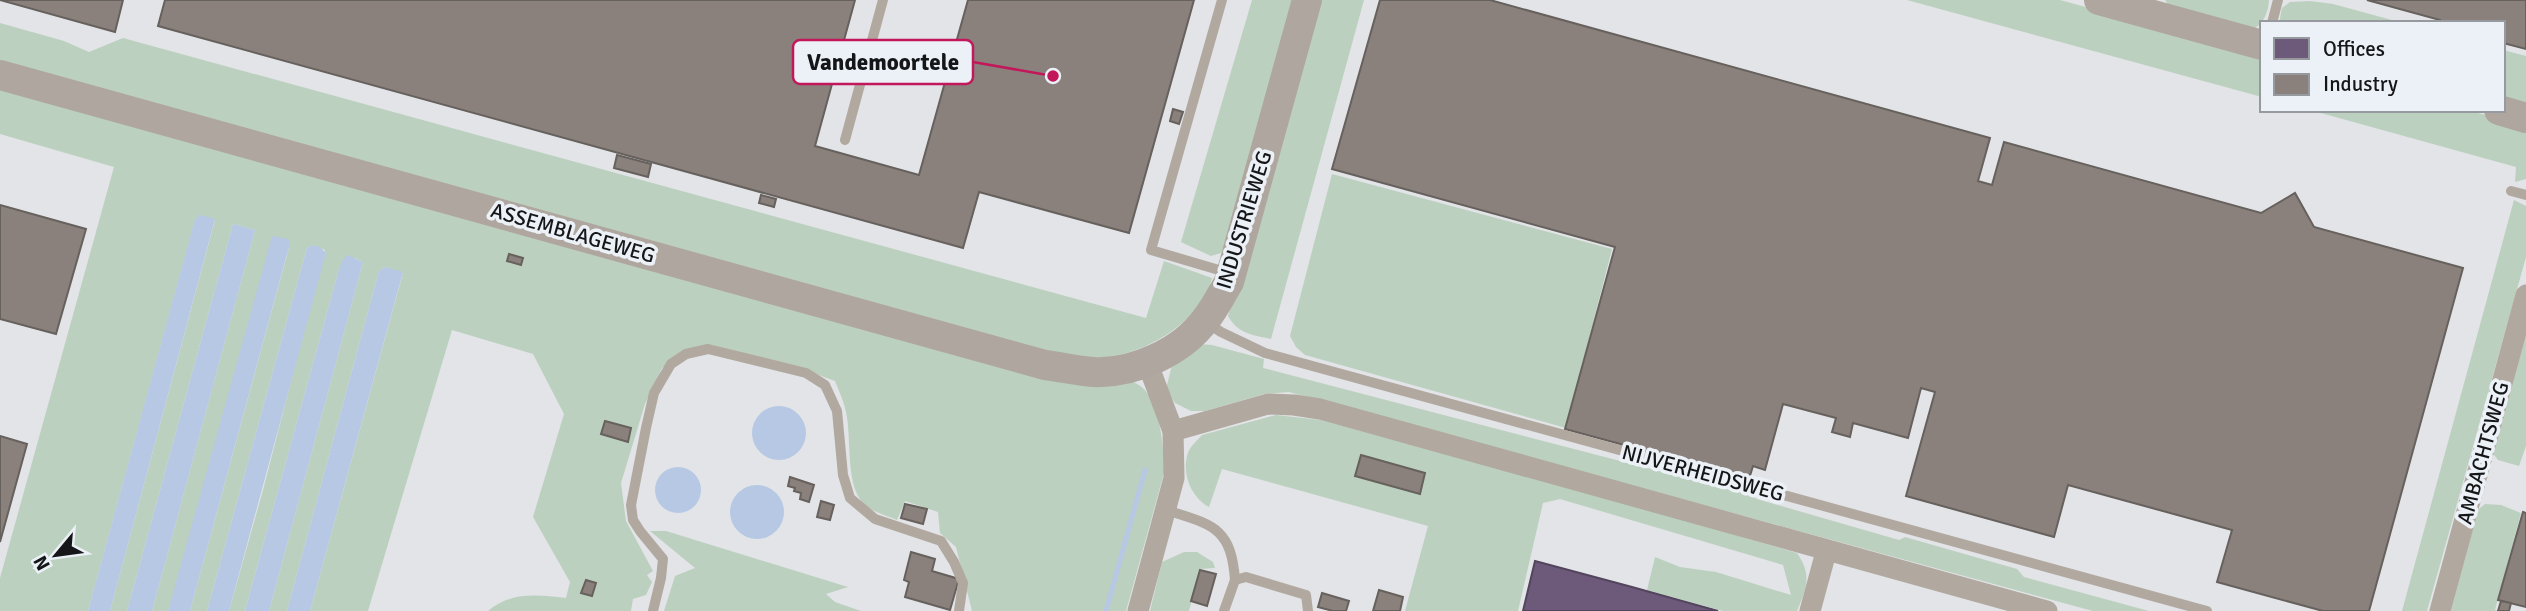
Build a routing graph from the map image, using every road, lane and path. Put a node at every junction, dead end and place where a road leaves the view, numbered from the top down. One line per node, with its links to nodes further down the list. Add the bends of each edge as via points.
1 (883, 0): 11 (lane)
2 (1222, 0): 14 (lane, via 1151,250)
3 (1307, 0): 14 (street, INDUSTRIEWEG)
4 (2099, 0): 7 (street)
5 (2277, 0): 6 (lane)
6 (2272, 21)
7 (2260, 44)
8 (0, 75): 17 (street, ASSEMBLAGEWEG, via 1045,365 1094,372)
9 (2505, 112): 10 (street)
10 (2526, 118)
11 (845, 140)
12 (2511, 191): 13 (lane)
13 (2526, 195)
14 (1231, 274): 16 (street, INDUSTRIEWEG)
15 (2526, 295): 30 (street, AMBACHTSWEG)
16 (1205, 321): 17 (street, INDUSTRIEWEG, via 1177,346); 29 (lane, NIJVERHEIDSWEG, via 1265,353)
17 (1147, 362): 18 (street)
18 (1173, 431): 19 (street, via 1174,478); 20 (street, NIJVERHEIDSWEG, via 1268,404 1307,407)
19 (1166, 510): 21 (lane, via 1208,523 1225,538); 24 (street)
20 (1826, 552): 27 (street); 28 (street, NIJVERHEIDSWEG)
21 (1235, 580): 25 (lane); 26 (lane, via 1247,577 1306,595)
22 (653, 611): 23 (lane, via 663,559 639,531 631,505 646,428 654,393 671,364 685,354 708,349 806,373 825,385 837,411 843,475 850,498 875,519 941,541 962,583)
23 (959, 611)
24 (1138, 611)
25 (1224, 611)
26 (1308, 611)
27 (1810, 611)
28 (2047, 611)
29 (2207, 611)
30 (2440, 611)

